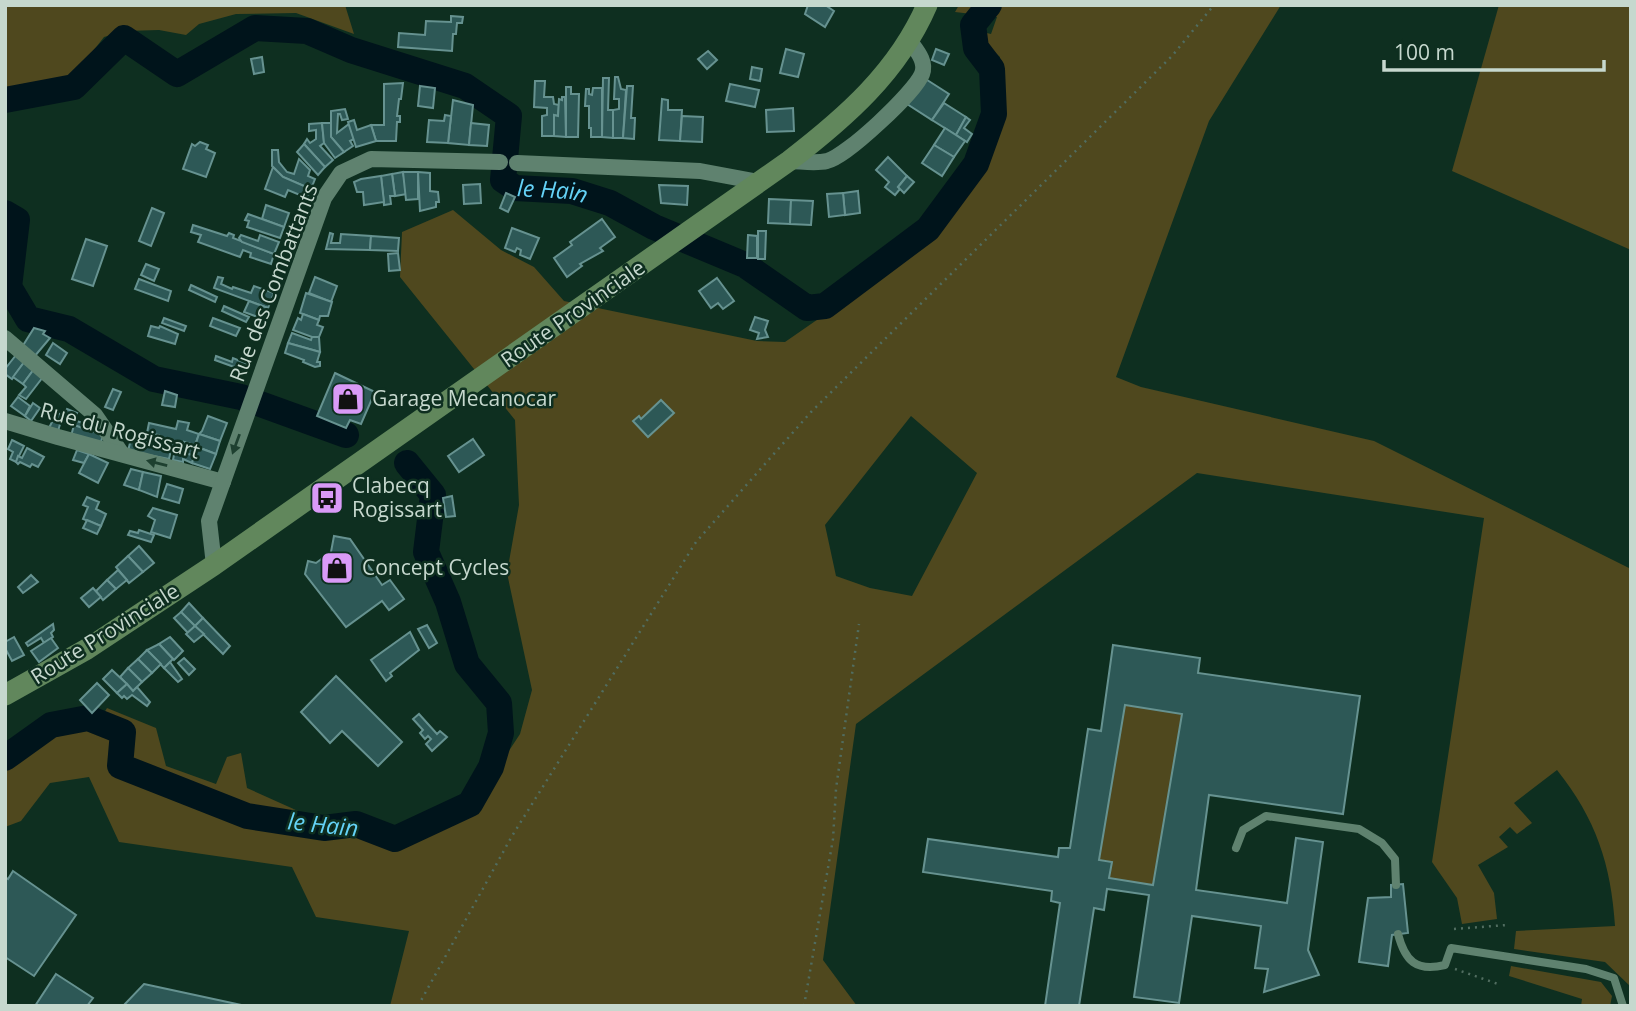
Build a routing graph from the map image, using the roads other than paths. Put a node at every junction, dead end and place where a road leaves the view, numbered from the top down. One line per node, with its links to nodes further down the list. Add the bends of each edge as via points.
1 (927, 5): 2 (main road, Route Provinciale)
2 (909, 40): 3 (main road, Route Provinciale, via 864,97); 3 (street, via 923,60 923,73 893,110 827,162)
3 (789, 161): 6 (main road, Route Provinciale)
4 (500, 162): 10 (street, Rue des Combattants, one-way to 10, via 370,159 341,173 324,198)
5 (517, 163): 6 (street, via 700,171)
6 (759, 182): 11 (main road, Route Provinciale)
7 (5, 338): 9 (street, via 95,415)
8 (5, 421): 9 (street, Rue du Rogissart)
9 (122, 454): 10 (street, Rue du Rogissart, one-way to 9)
10 (223, 482): 11 (street, Rue des Combattants, via 209,521)
11 (214, 565): 12 (main road, Route Provinciale, via 88,649)
12 (5, 695)
13 (1236, 848): 14 (lane, via 1243,830 1266,816 1359,829 1382,843 1395,859)
14 (1396, 885)
15 (1398, 934): 16 (lane, via 1403,953 1420,966 1445,965 1451,948 1586,969 1614,978)
16 (1623, 1006)

